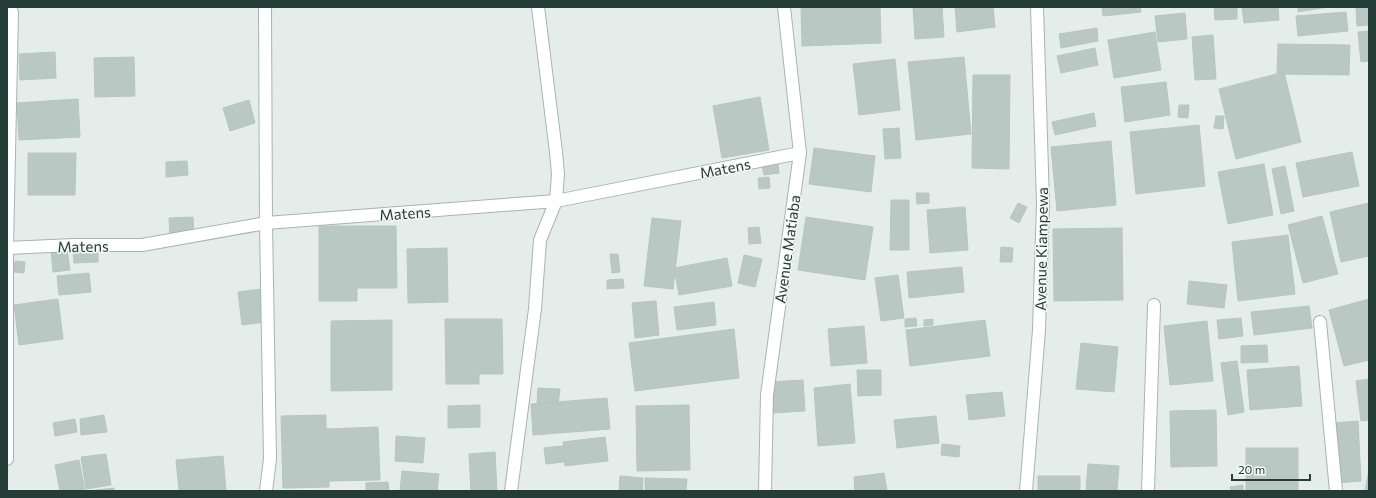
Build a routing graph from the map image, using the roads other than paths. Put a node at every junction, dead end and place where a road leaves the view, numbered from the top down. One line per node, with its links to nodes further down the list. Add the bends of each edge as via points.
1 (8, 7): 9 (street, via 12,12)
2 (265, 7): 8 (street)
3 (538, 7): 7 (street, via 556,152)
4 (784, 7): 6 (street, Avenue Matiaba)
5 (1037, 7): 17 (street, Avenue Kiampewa, via 1043,203 1039,330)
6 (800, 153): 7 (street, Matens); 16 (street, Avenue Matiaba, via 767,395)
7 (556, 201): 8 (street, Matens); 15 (street, via 540,240 535,309)
8 (266, 223): 9 (street, Matens, via 142,245); 14 (street, via 270,459)
9 (7, 248)
10 (7, 252): 13 (street)
11 (1154, 305): 18 (street)
12 (1320, 322): 19 (street)
13 (7, 456)
14 (266, 491)
15 (511, 491)
16 (764, 491)
17 (1026, 491)
18 (1148, 491)
19 (1336, 491)

